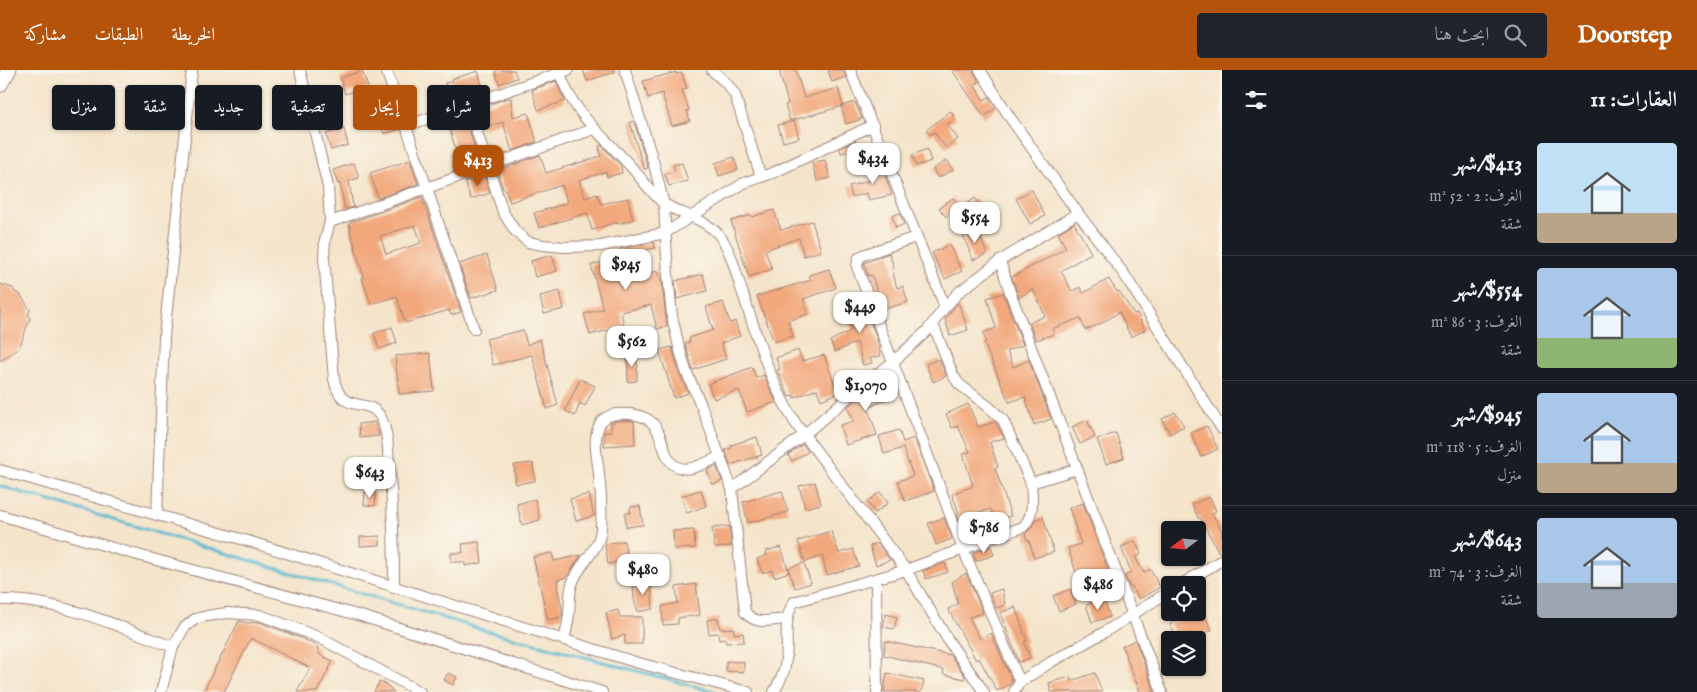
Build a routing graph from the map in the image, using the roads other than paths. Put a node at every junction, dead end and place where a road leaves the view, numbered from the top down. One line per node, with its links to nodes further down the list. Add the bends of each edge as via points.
1 (9, 70): 11 (main road)
2 (192, 70): 40 (street, via 164,338)
3 (300, 70): 24 (street, via 326,179)
4 (386, 70): 12 (street)
5 (625, 70): 21 (street)
6 (712, 70): 19 (street, via 735,95)
7 (850, 70): 14 (street)
8 (980, 70): 22 (street)
9 (562, 71): 10 (street); 15 (street, via 564,87)
10 (546, 73): 13 (street)
11 (0, 85)
12 (391, 85)
13 (490, 96)
14 (873, 125): 19 (street); 26 (street)
15 (594, 129): 18 (street); 21 (street)
16 (407, 130): 20 (street)
17 (476, 130): 18 (street)
18 (488, 166): 20 (street); 25 (street, via 503,212 515,231 528,242 544,246 602,246)
19 (761, 177): 23 (street, via 744,183)
20 (427, 187): 24 (street); 30 (street)
21 (664, 205): 23 (street); 25 (street)
22 (1078, 214): 27 (street); 32 (street, via 1124,274)
23 (692, 217): 25 (street); 33 (street, via 718,234 725,244 771,377 782,402)
24 (330, 222): 46 (street, via 324,258 334,379 342,398 372,408 382,419 387,436)
25 (665, 233): 34 (street, via 672,316 679,347)
26 (916, 237): 28 (street); 31 (street, via 863,255 857,263)
27 (1000, 261): 28 (street, via 959,292); 35 (street)
28 (945, 307): 29 (street)
29 (933, 324): 31 (street); 37 (street, via 953,376 1003,420)
30 (474, 328)
31 (892, 363): 33 (street); 41 (street)
32 (1222, 429)
33 (805, 434): 38 (street); 43 (street)
34 (721, 456): 38 (street); 51 (street, via 682,469 669,459 654,423 646,418 614,414 599,424 596,445 602,528 600,539 579,568 573,584)
35 (1077, 469): 37 (street); 49 (street)
36 (0, 470): 40 (street)
37 (1031, 483): 41 (street, via 1032,506 1023,527)
38 (732, 489): 50 (street, via 745,612 756,621)
39 (0, 514): 56 (street, via 361,616)
40 (156, 515): 46 (street)
41 (963, 549): 43 (street); 53 (street)
42 (1222, 560): 44 (street)
43 (906, 570): 45 (street); 60 (street)
44 (1195, 576)
45 (876, 579): 50 (street, via 794,602); 59 (street)
46 (394, 588): 51 (street)
47 (1161, 596): 49 (street)
48 (0, 600): 52 (street, via 17,599 52,606)
49 (1133, 613): 53 (street); 62 (street)
50 (786, 619): 58 (street, via 786,658 782,678)
51 (564, 640): 57 (street)
52 (173, 647): 54 (street); 55 (street, via 184,628 195,619 227,613 260,615 318,637)
53 (1020, 682): 61 (street)
54 (162, 692)
55 (420, 692)
56 (602, 692)
57 (748, 692)
58 (774, 692)
59 (877, 692)
60 (984, 692)
61 (1014, 692)
62 (1162, 692)

